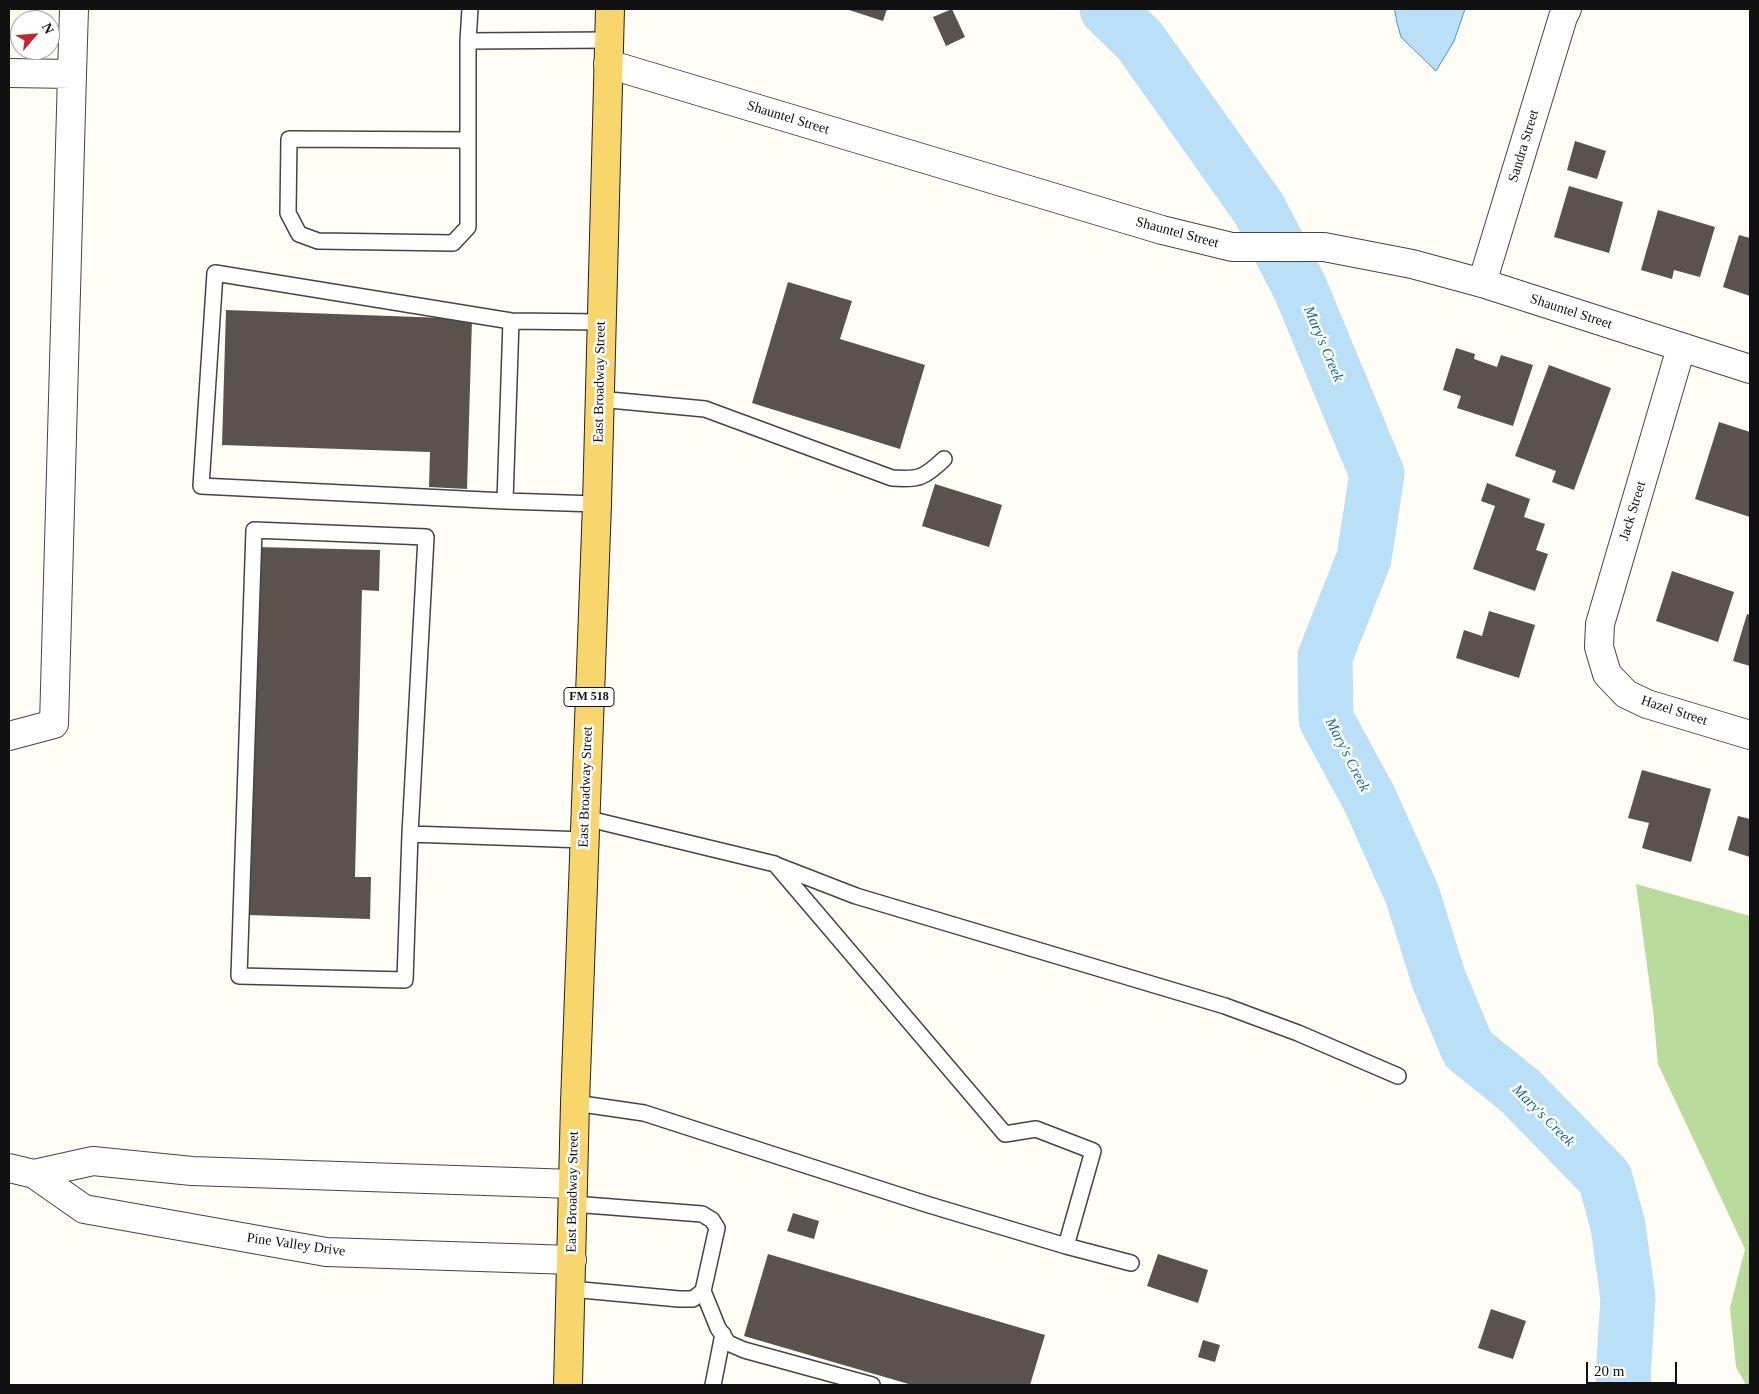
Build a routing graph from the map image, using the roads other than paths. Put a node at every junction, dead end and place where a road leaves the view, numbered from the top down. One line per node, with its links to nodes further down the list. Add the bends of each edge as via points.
1 (74, 9): 8 (street)
2 (470, 9): 5 (lane)
3 (610, 9): 6 (main road, East Broadway Street / FM 518)
4 (1567, 9): 10 (street, Sandra Street)
5 (468, 41): 6 (lane); 9 (lane)
6 (608, 52): 10 (street, Shauntel Street, via 1162,230 1232,247 1324,247 1412,264); 12 (main road, East Broadway Street / FM 518)
7 (9, 73): 8 (street)
8 (72, 74): 21 (street, via 54,724)
9 (468, 140): 9 (lane, via 468,227 453,243 318,242 299,234 288,213 289,139)
10 (1482, 284): 13 (street, Shauntel Street)
11 (512, 321): 12 (lane); 17 (lane); 17 (lane, via 215,273 201,486)
12 (601, 322): 15 (main road, East Broadway Street / FM 518)
13 (1682, 348): 14 (street, Shauntel Street); 19 (street, Jack Street, via 1600,624 1599,647)
14 (1750, 369)
15 (600, 399): 16 (lane, via 705,409 892,478 912,480 929,474); 18 (main road, East Broadway Street / FM 518)
16 (944, 459)
17 (506, 500): 18 (lane)
18 (597, 504): 22 (main road, East Broadway Street / FM 518)
19 (1607, 674): 20 (street, Hazel Street, via 1626,694 1647,704)
20 (1750, 735)
21 (9, 736)
22 (585, 829): 23 (lane); 24 (lane); 26 (main road, East Broadway Street / FM 518)
23 (410, 834): 23 (lane, via 405,980 239,976 254,530 426,537)
24 (775, 864): 25 (lane, via 856,896 1225,1006); 29 (lane, via 1005,1134 1036,1129 1093,1151)
25 (1398, 1076)
26 (575, 1103): 28 (main road, East Broadway Street / FM 518); 29 (lane, via 644,1113)
27 (22, 1171): 28 (street, Pine Valley Drive, via 93,1161 192,1171); 30 (street, Pine Valley Drive, via 84,1209 326,1252)
28 (573, 1194): 30 (main road, East Broadway Street / FM 518); 33 (lane, via 702,1214 712,1220 717,1228)
29 (1066, 1246): 31 (lane)
30 (572, 1260): 32 (main road, East Broadway Street / FM 518)
31 (1130, 1263)
32 (571, 1289): 33 (lane, via 679,1299 693,1299); 35 (main road, East Broadway Street / FM 518)
33 (703, 1291): 34 (lane)
34 (723, 1334): 36 (lane); 37 (lane, via 728,1343 744,1350)
35 (568, 1385)
36 (713, 1385)
37 (872, 1385)

